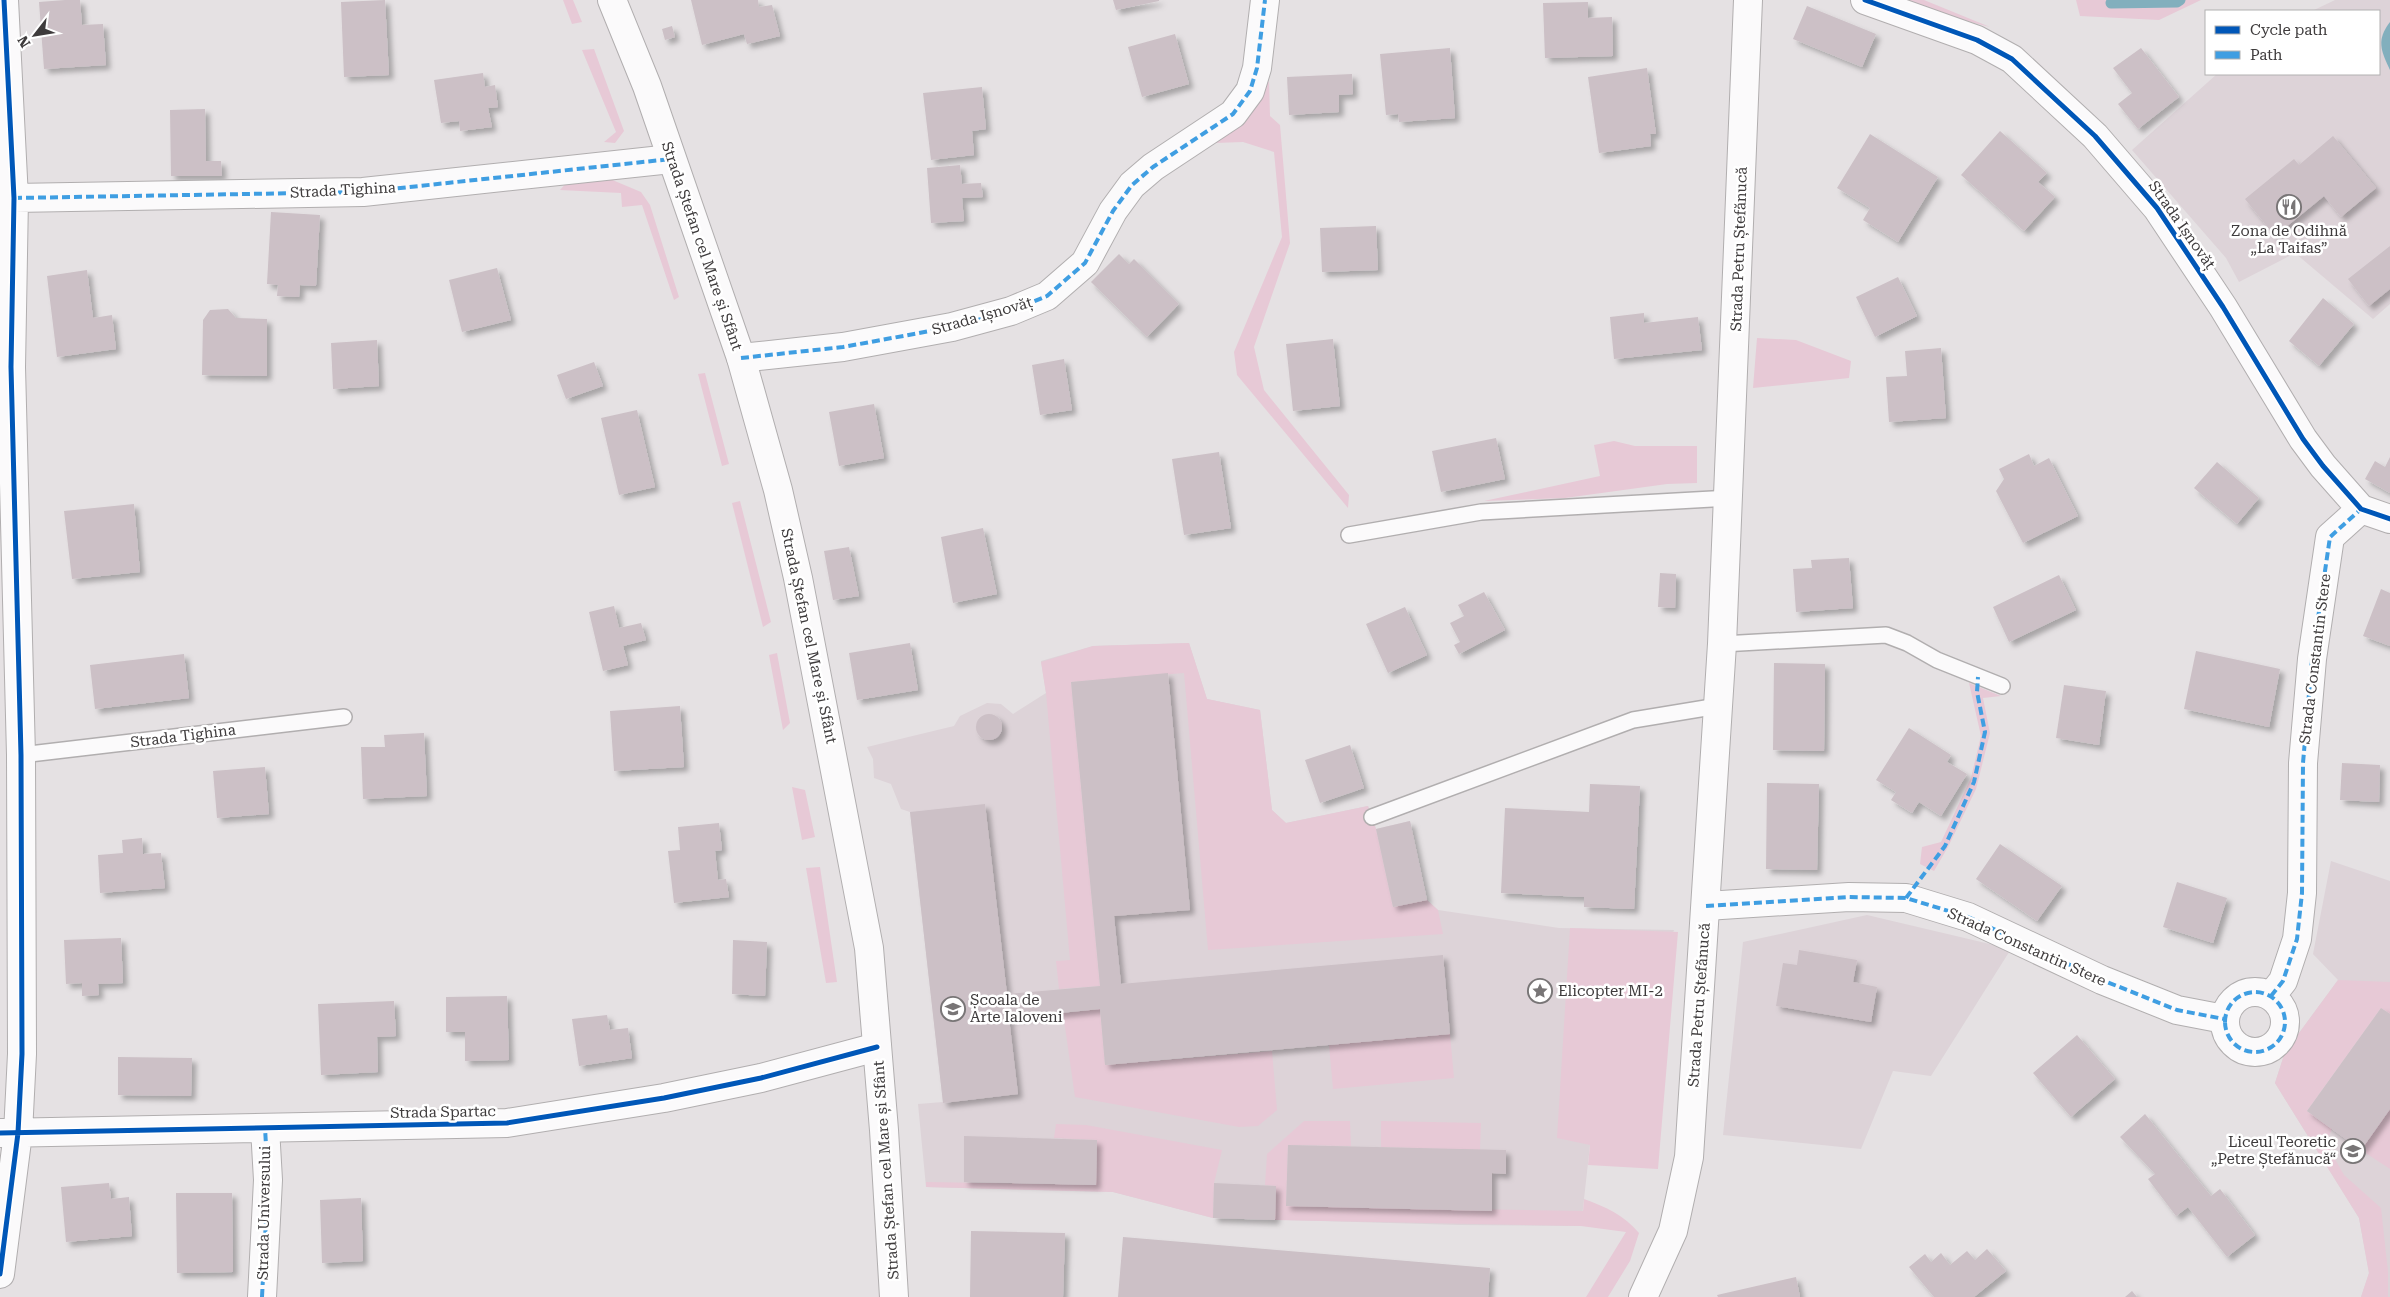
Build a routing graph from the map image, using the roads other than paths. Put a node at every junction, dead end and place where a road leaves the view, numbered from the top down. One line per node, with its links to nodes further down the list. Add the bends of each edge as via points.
1 (4, 0): 7 (street)
2 (612, 0): 6 (street, Strada Ștefan cel Mare și Sfânt, via 647,86)
3 (1265, 0): 8 (street, Strada Ișnovăț, via 1250,91 1233,114 1153,167 1132,185 1113,210 1085,263 1047,296 1011,311 952,327 843,347)
4 (1748, 0): 9 (street, Strada Petru Ștefănucă)
5 (1865, 0): 10 (street, Strada Ișnovăț, via 1977,40 2012,59 2095,136 2157,208 2223,307 2303,439)
6 (671, 158): 7 (street, Strada Tighina, via 363,192); 8 (street, Strada Ștefan cel Mare și Sfânt)
7 (14, 198): 17 (street, via 11,367)
8 (741, 358): 22 (street, Strada Ștefan cel Mare și Sfânt, via 778,490 814,656 869,948)
9 (1730, 498): 12 (lane, via 1481,512); 13 (street, Strada Petru Ștefănucă)
10 (2361, 509): 11 (street, Strada Ișnovăț); 20 (street, Strada Constantin Stere, via 2330,537 2312,659 2303,763 2302,893 2297,939 2283,981)
11 (2390, 519)
12 (1349, 535)
13 (1722, 644): 14 (lane, via 1886,635); 15 (street, Strada Petru Ștefănucă)
14 (2002, 686)
15 (1718, 706): 18 (lane, via 1633,720); 19 (street, Strada Petru Ștefănucă)
16 (344, 717): 17 (lane, Strada Tighina)
17 (21, 755): 24 (street, via 22,1054)
18 (1372, 817)
19 (1706, 906): 21 (street, Strada Constantin Stere, via 1849,897 1906,898 1968,917 2102,980 2177,1010); 28 (street, Strada Petru Ștefănucă, via 1689,1157 1673,1230)
20 (2271, 996): 21 (street, via 2251,991 2241,994 2233,1000); 21 (street, via 2279,1003 2285,1022 2284,1032 2271,1048 2252,1052 2235,1045 2228,1037)
21 (2224, 1019)
22 (877, 1047): 23 (street, Strada Spartac, via 761,1078 664,1098 507,1123); 27 (street, Strada Ștefan cel Mare și Sfânt)
23 (265, 1128): 24 (street, Strada Spartac); 26 (street, Strada Universului, via 268,1180)
24 (9, 1133): 25 (street)
25 (0, 1274)
26 (262, 1297)
27 (894, 1297)
28 (1643, 1297)

